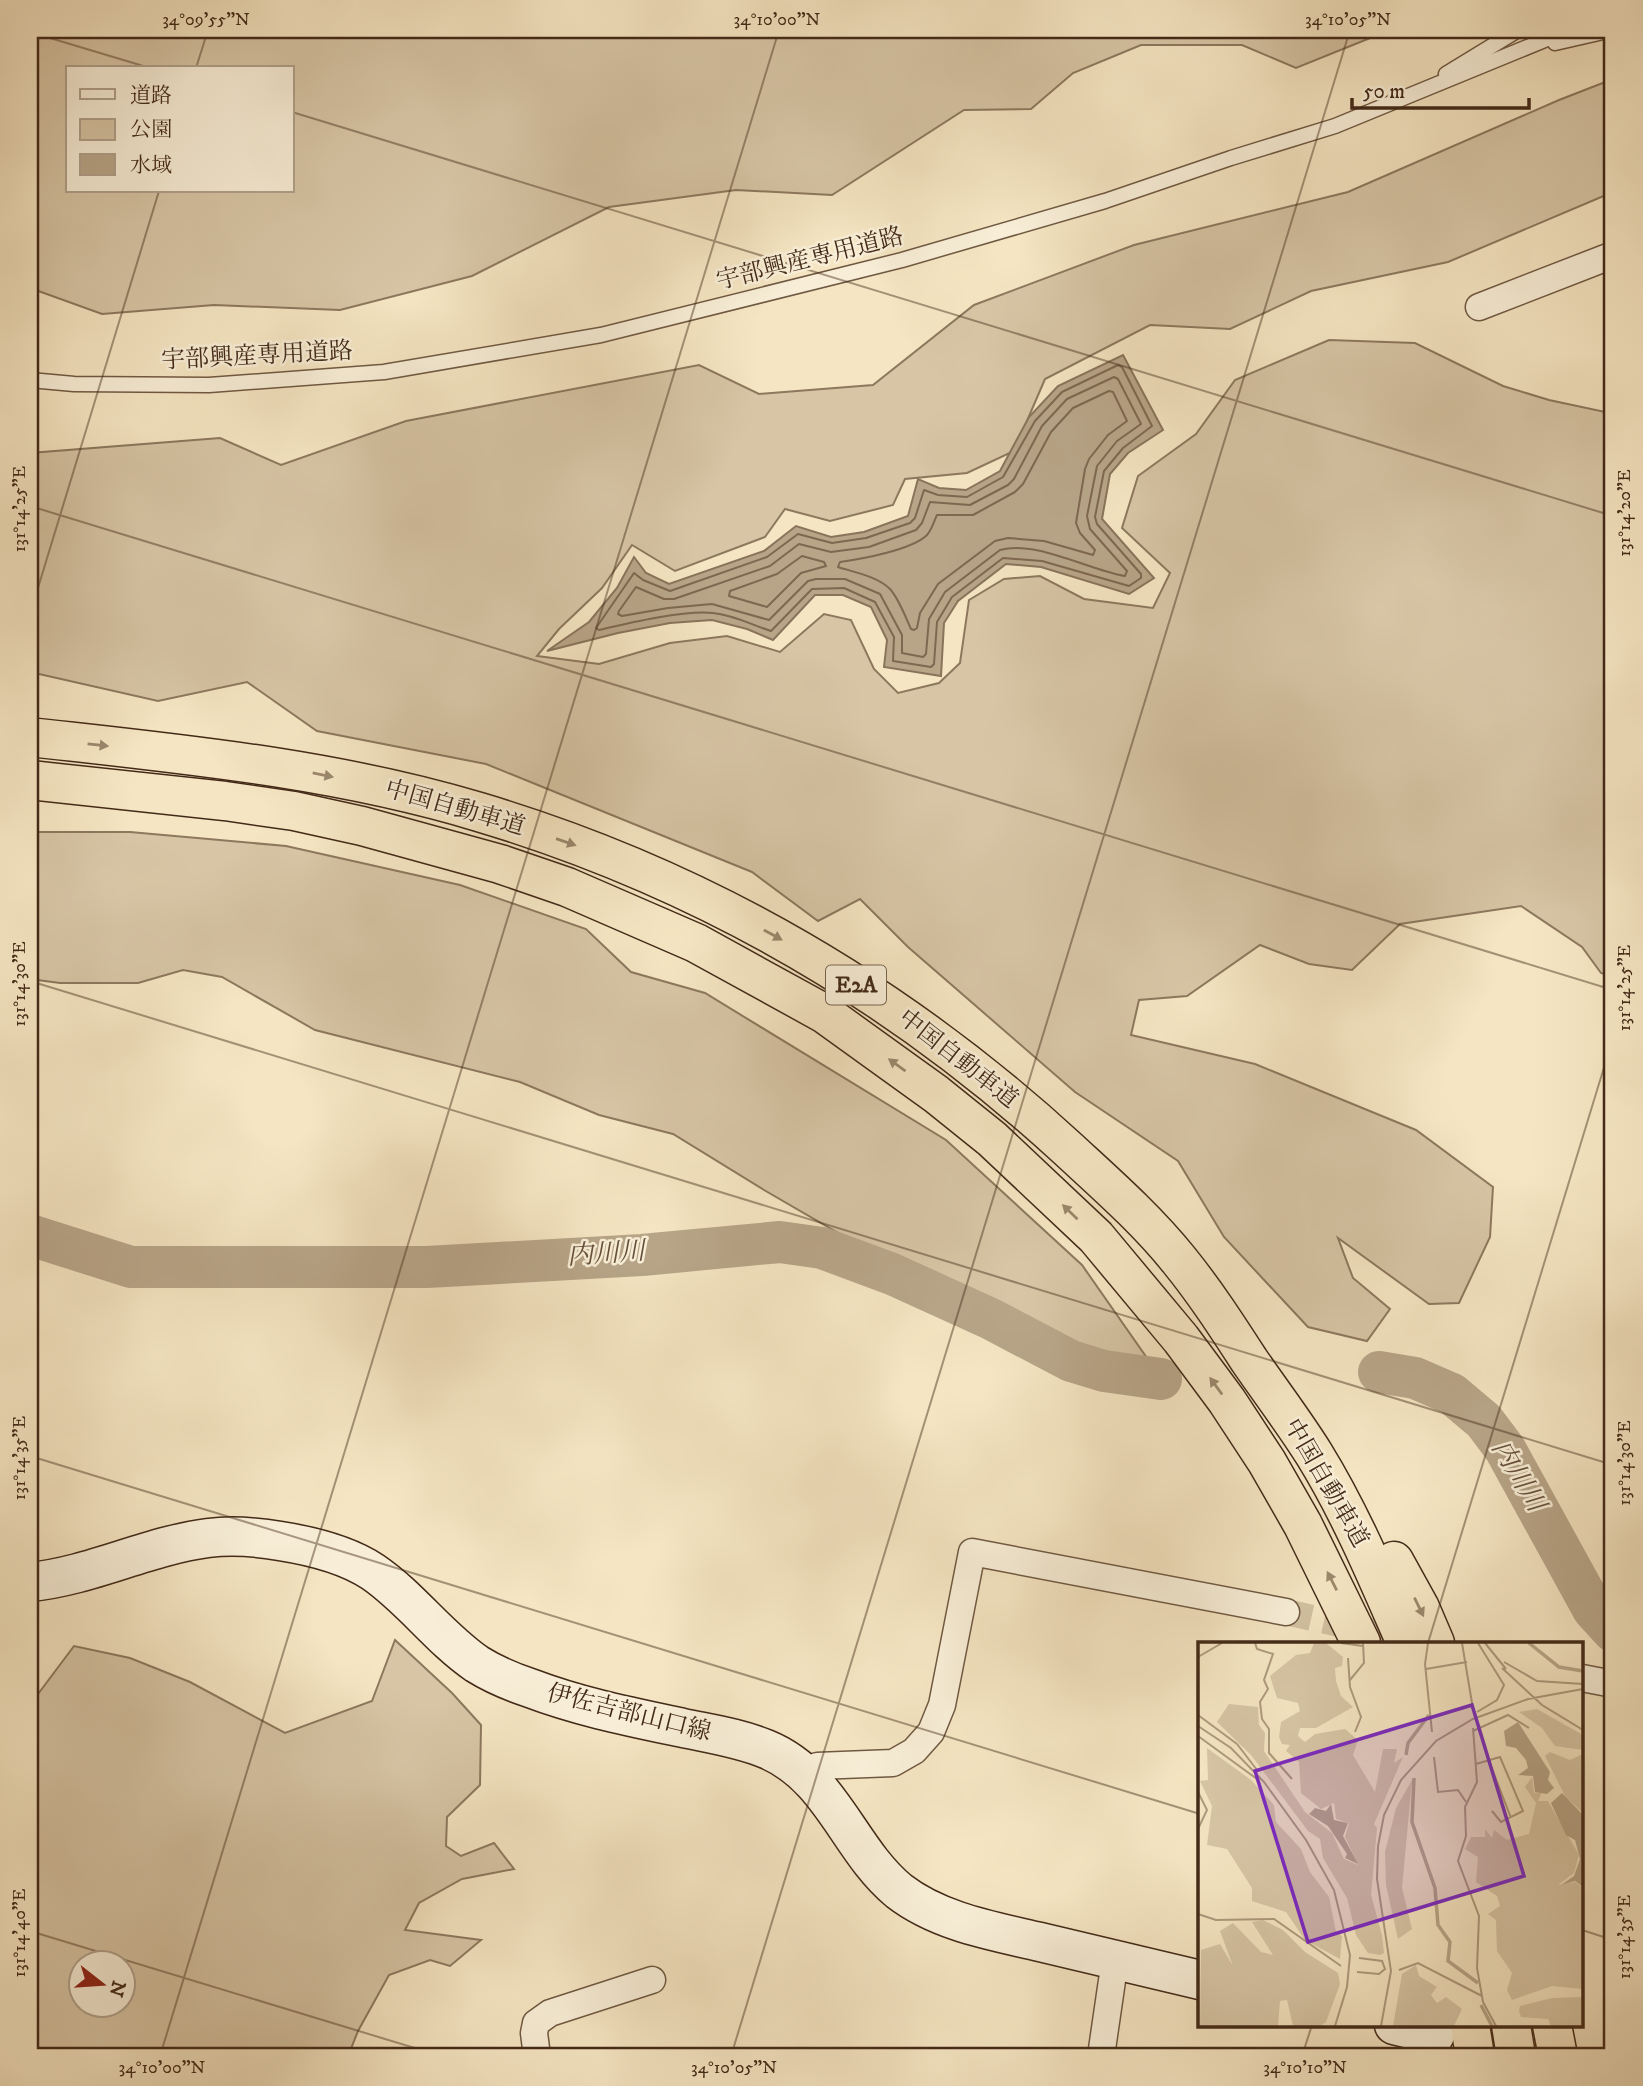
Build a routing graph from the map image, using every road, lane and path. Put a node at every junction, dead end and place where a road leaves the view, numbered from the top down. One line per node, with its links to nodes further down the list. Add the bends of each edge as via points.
1 (1518, 30): 5 (lane)
2 (1569, 30): 4 (lane, 宇部興産専用道路)
3 (1612, 30): 4 (lane)
4 (1525, 50): 5 (lane, 宇部興産専用道路)
5 (1409, 96): 8 (lane, 宇部興産専用道路, via 1335,126 1105,201 902,260 601,335 384,372 209,385)
6 (1613, 255): 7 (street)
7 (1479, 307)
8 (30, 380)
9 (30, 737): 11 (highway, 中国自動車道 / E2A, one-way to 11, via 229,759 370,784 479,811 654,875 723,907 909,1018 976,1069 1123,1200)
10 (30, 780): 14 (highway, 中国自動車道 / E2A, one-way to 10, via 1303,1525 1233,1411 1181,1339 1096,1237 992,1139 825,1014 696,943 567,887 500,864 294,811)
11 (1201, 1289): 15 (highway, 中国自動車道 / E2A, via 1314,1454 1361,1541); 16 (highway, one-way to 16, via 1339,1459)
12 (30, 1582): 19 (main road, 伊佐吉部山口線, via 69,1576 208,1538 244,1537 311,1546 373,1572 477,1664 511,1681 603,1711 734,1739 768,1750)
13 (1286, 1612): 19 (street, via 972,1552 942,1704 931,1732 914,1751 893,1763 817,1766)
14 (1361, 1642)
15 (1406, 1642)
16 (1435, 1642)
17 (1584, 1678): 18 (street)
18 (1613, 1684)
19 (807, 1774): 20 (main road, 伊佐吉部山口線, via 870,1858 898,1889 922,1906 954,1920)
20 (1115, 1960): 22 (main road, 伊佐吉部山口線); 27 (street)
21 (652, 1980): 26 (street, via 550,2013 536,2024)
22 (1198, 1980)
23 (1511, 2026): 29 (highway)
24 (1552, 2026): 30 (highway)
25 (1427, 2034): 28 (highway)
26 (537, 2056)
27 (1101, 2056)
28 (1475, 2056)
29 (1516, 2056)
30 (1558, 2056)

